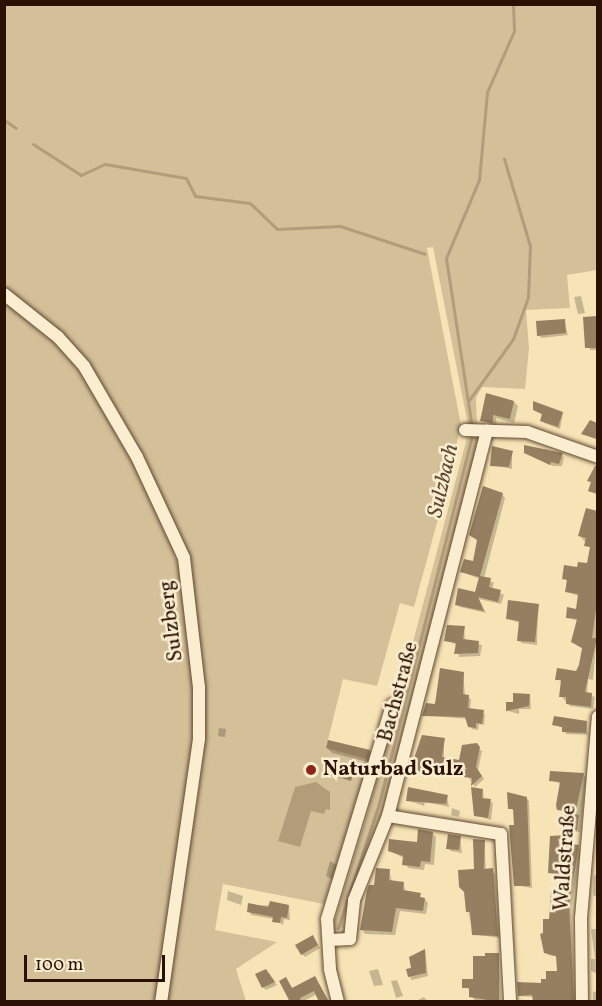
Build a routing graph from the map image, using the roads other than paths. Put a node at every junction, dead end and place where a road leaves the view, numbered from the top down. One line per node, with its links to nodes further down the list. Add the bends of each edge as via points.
1 (4, 294): 8 (street, Sulzberg, via 58,337 84,366 137,457 184,558 199,687 199,739)
2 (597, 457): 5 (street, Bachstraße, via 527,432 475,430)
3 (392, 705): 7 (street, Bachstraße, via 327,919)
4 (597, 717): 6 (street, Waldstraße)
5 (388, 816): 7 (street, Bachstraße, via 354,900 350,939); 10 (street, via 501,834)
6 (592, 828): 11 (street, Waldstraße, via 581,918)
7 (328, 940): 9 (street, Bachstraße)
8 (161, 1002)
9 (338, 1002)
10 (510, 1002)
11 (582, 1002)

